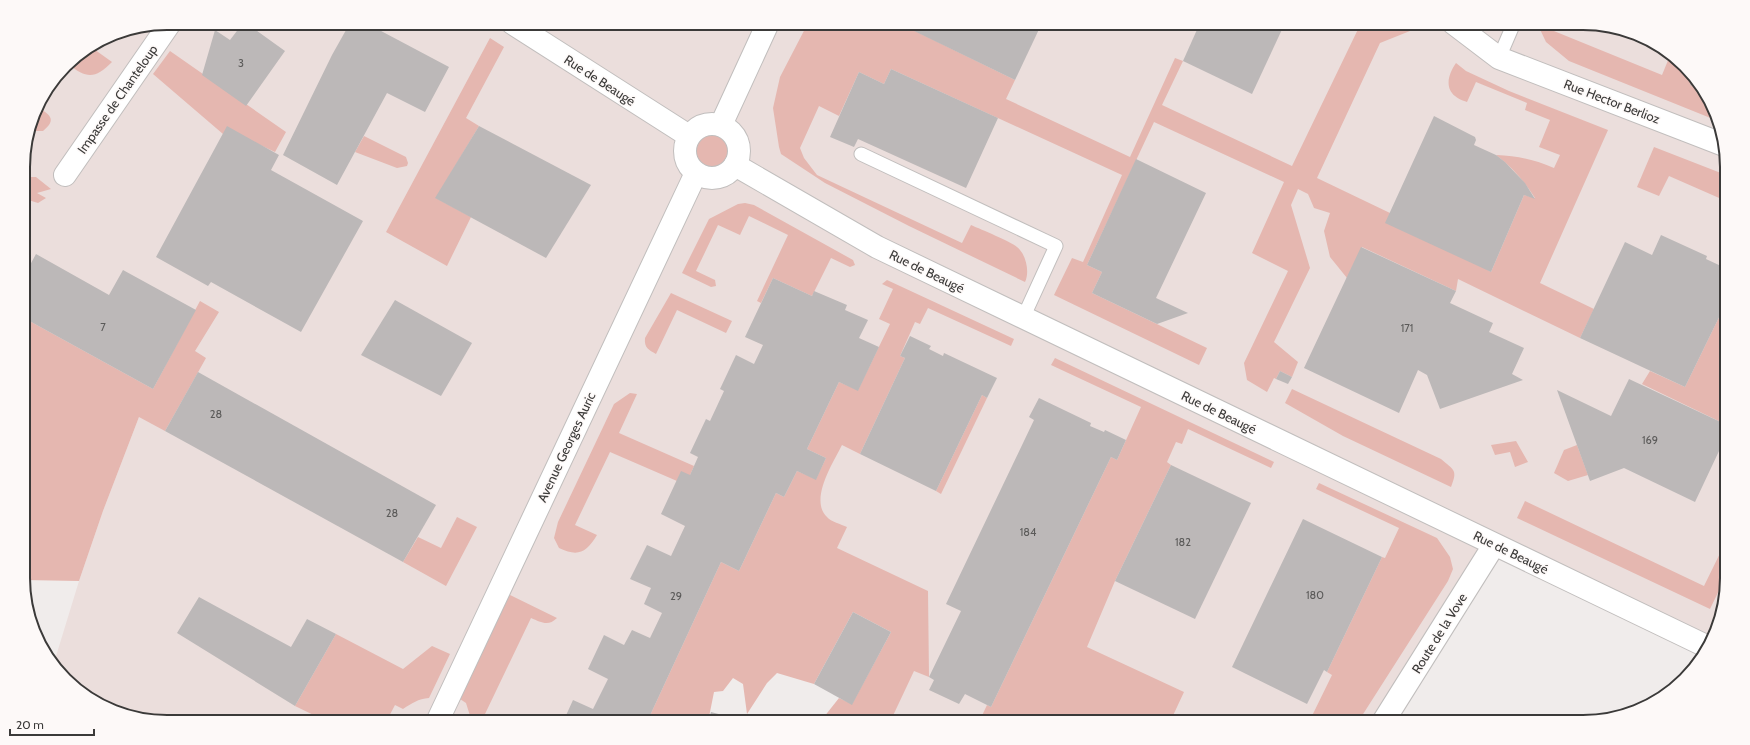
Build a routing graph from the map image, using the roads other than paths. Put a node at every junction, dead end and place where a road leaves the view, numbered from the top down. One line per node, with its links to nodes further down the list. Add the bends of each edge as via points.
1 (165, 30): 13 (street, Impasse de Chanteloup)
2 (523, 30): 8 (street, Rue de Beaugé)
3 (765, 30): 7 (street)
4 (1462, 30): 6 (street, Rue Hector Berlioz)
5 (1511, 30): 6 (lane)
6 (1499, 58): 9 (street, Rue Hector Berlioz)
7 (721, 125): 8 (street, via 703,125); 11 (street, via 734,134 738,142 739,154)
8 (689, 136): 12 (street, via 685,152 690,167)
9 (1717, 142)
10 (861, 154): 14 (lane, via 1056,246)
11 (735, 165): 12 (street, via 729,172 712,178); 14 (street, Rue de Beaugé, via 877,247)
12 (696, 173): 17 (street, Avenue Georges Auric)
13 (65, 175)
14 (1023, 318): 15 (street, Rue de Beaugé)
15 (1494, 545): 16 (street, Rue de Beaugé); 18 (street, Route de la Vove)
16 (1703, 644)
17 (439, 715)
18 (1387, 715)

